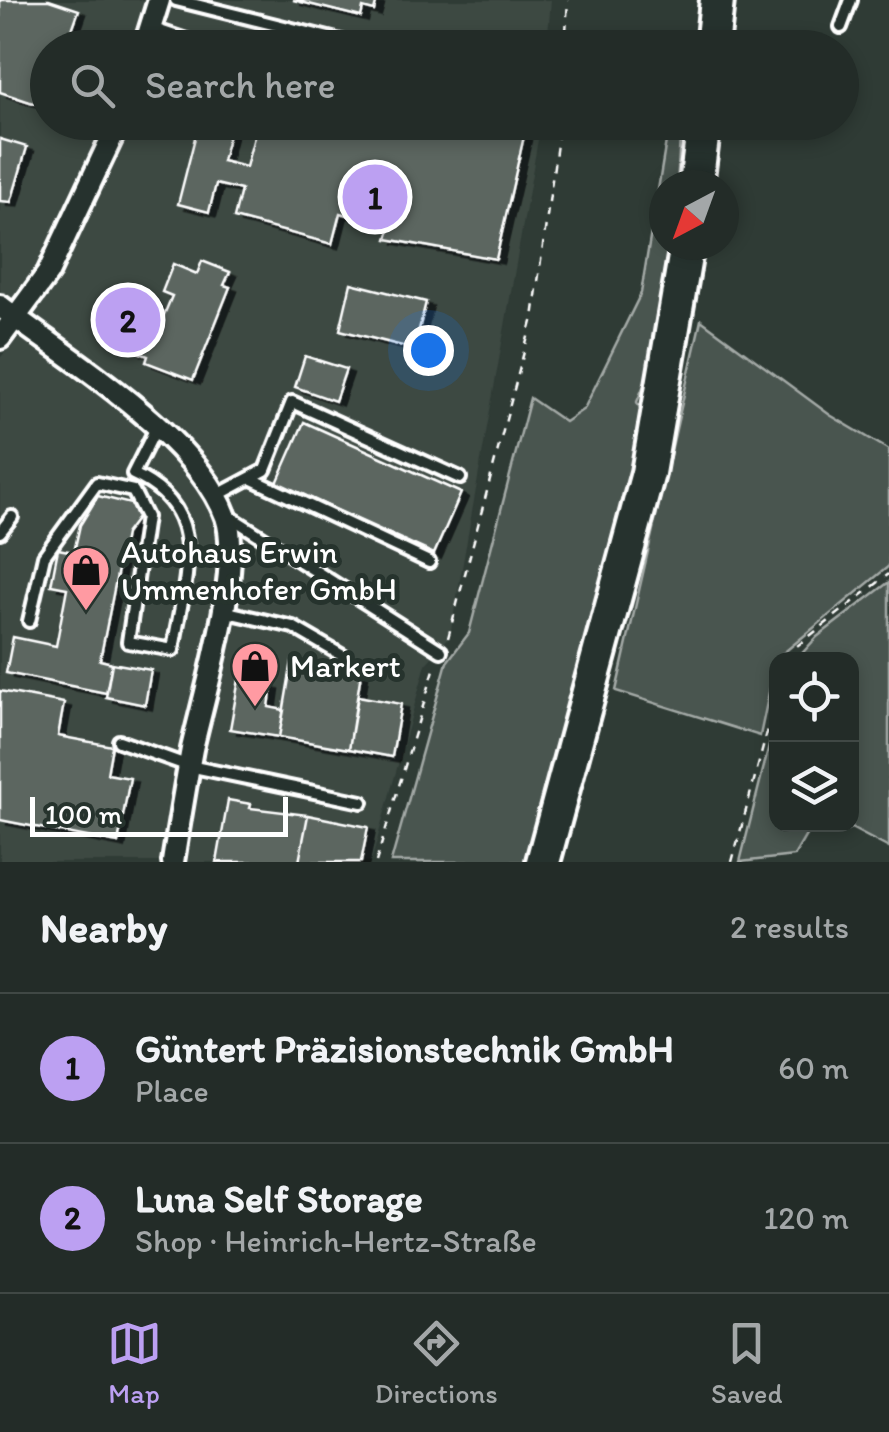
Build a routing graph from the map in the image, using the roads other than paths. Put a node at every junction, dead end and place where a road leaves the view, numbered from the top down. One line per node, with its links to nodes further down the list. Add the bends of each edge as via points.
1 (159, 0): 6 (street)
2 (176, 0): 7 (lane)
3 (717, 0): 8 (main road)
4 (851, 0): 5 (lane)
5 (841, 27)
6 (150, 30)
7 (297, 30)
8 (714, 30)
9 (111, 140): 14 (street, via 48,273)
10 (702, 140): 11 (main road)
11 (698, 170)
12 (684, 260): 33 (main road, via 648,473)
13 (0, 306): 14 (street)
14 (17, 319): 15 (street); 16 (street)
15 (0, 338)
16 (157, 426): 17 (lane); 21 (street)
17 (133, 474): 20 (lane); 20 (lane, via 160,486 190,536 173,650 128,642 146,517 133,491)
18 (250, 478): 19 (lane, via 264,470 292,402); 21 (lane); 24 (lane)
19 (460, 478)
20 (124, 489): 26 (lane, via 97,483 44,556)
21 (220, 505): 25 (street, via 230,532); 27 (lane)
22 (12, 517): 23 (lane)
23 (0, 532)
24 (429, 562)
25 (222, 611): 28 (lane, via 293,627); 30 (street)
26 (29, 621)
27 (441, 651)
28 (343, 656)
29 (119, 741): 30 (lane)
30 (189, 766): 31 (lane); 32 (street)
31 (362, 802)
32 (173, 862)
33 (543, 862)

